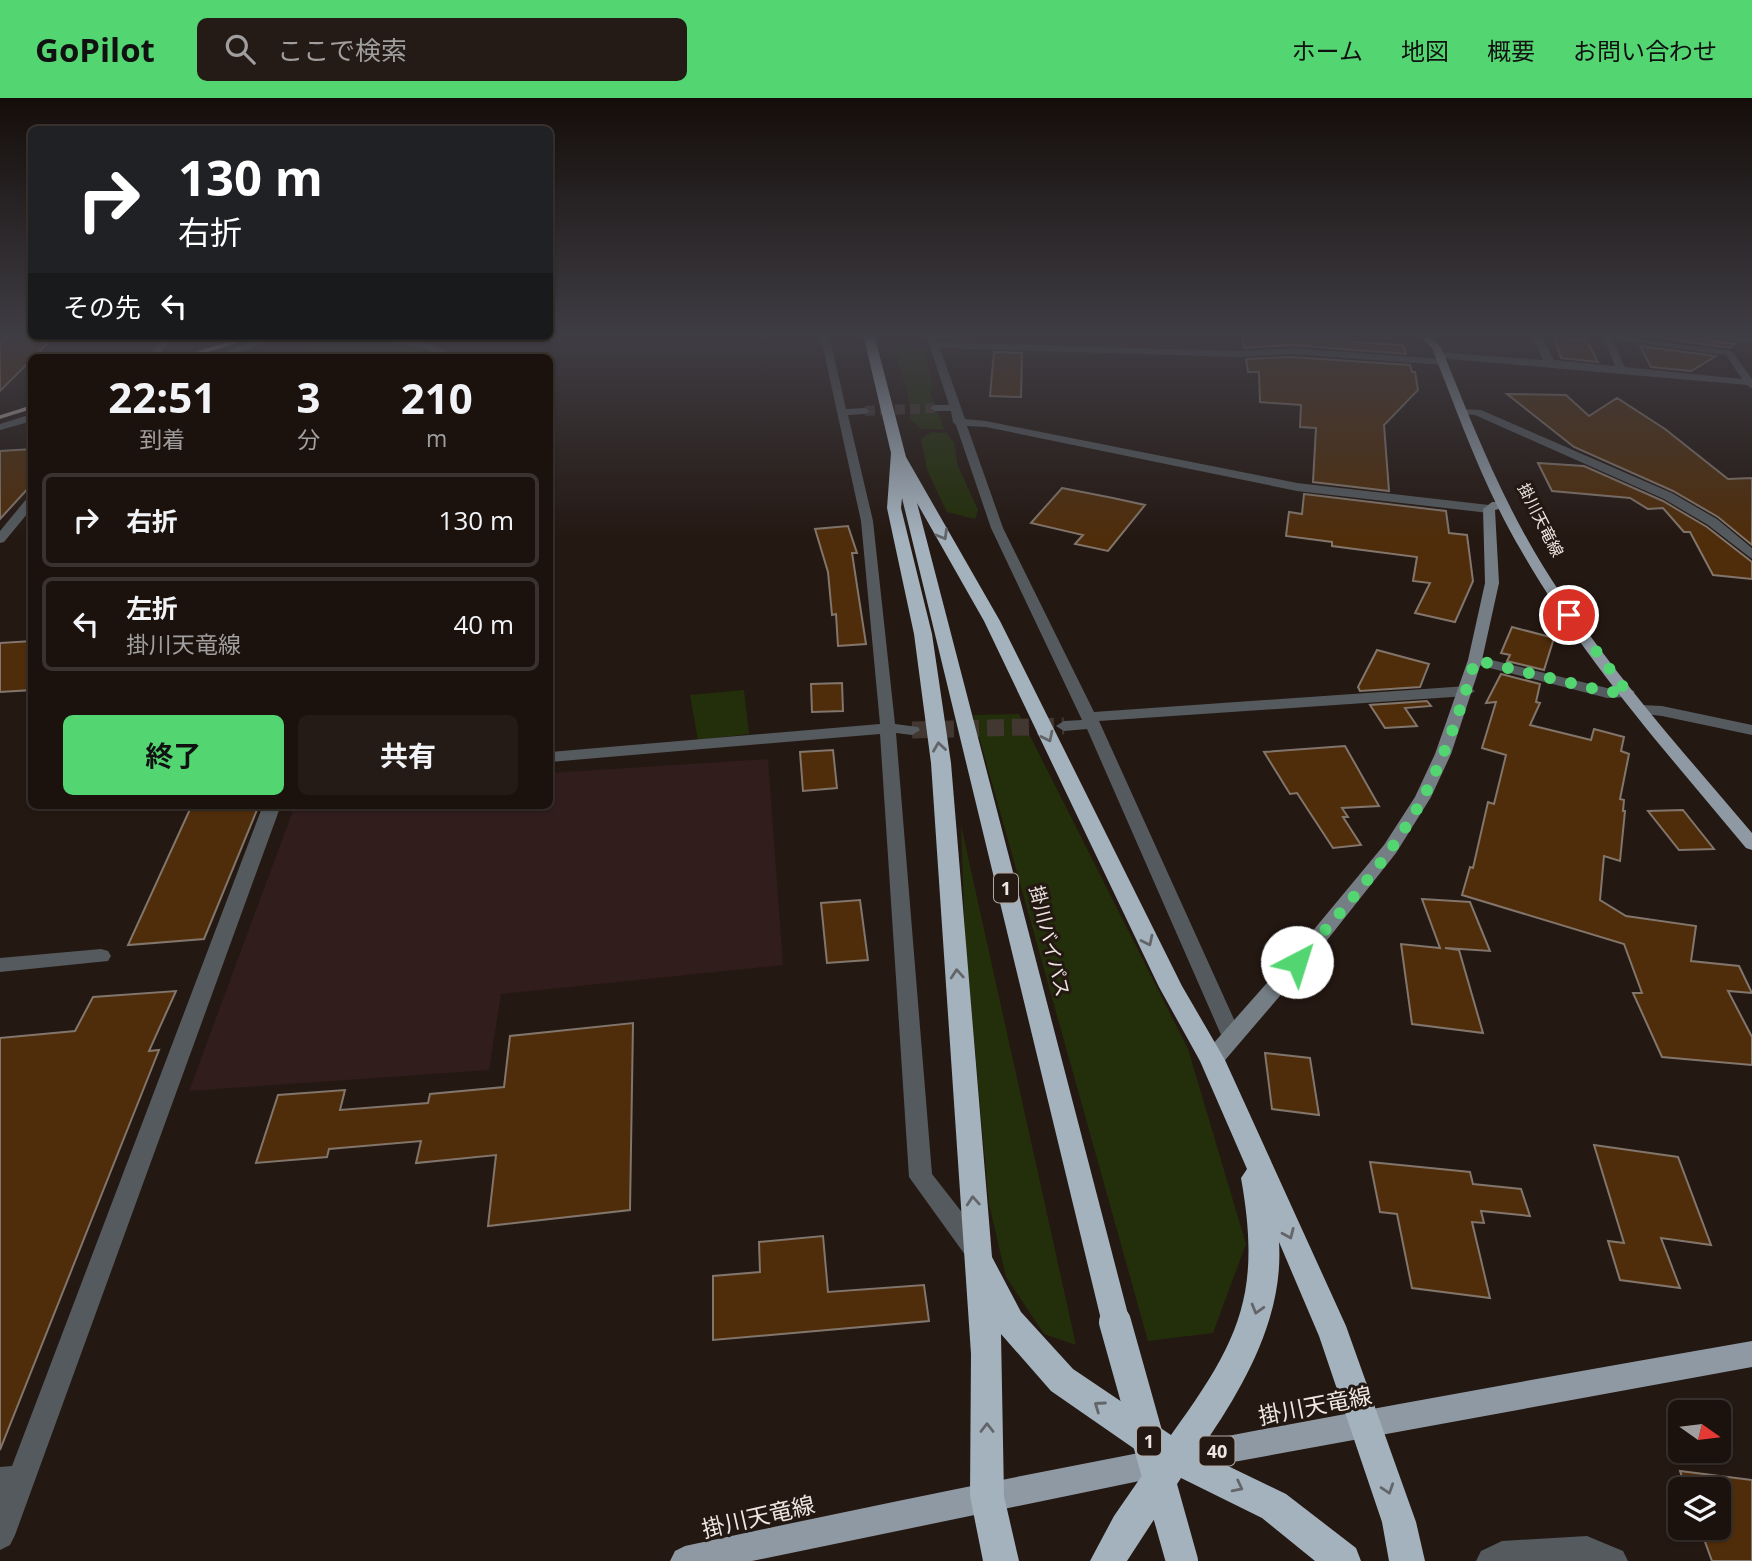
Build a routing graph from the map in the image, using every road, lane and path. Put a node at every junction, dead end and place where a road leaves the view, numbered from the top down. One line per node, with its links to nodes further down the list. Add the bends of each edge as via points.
1 (840, 402): 7 (street)
2 (884, 402): 13 (highway, 掛川バイパス / 1)
3 (952, 402): 9 (street)
4 (1459, 402): 8 (main road, 掛川天竜線)
5 (935, 408): 9 (street)
6 (865, 411): 7 (street)
7 (842, 412): 25 (street, via 867,521)
8 (1463, 412): 15 (main road, 掛川天竜線); 18 (street, via 1477,412 1668,496 1740,542)
9 (956, 415): 16 (street, via 1297,487); 23 (street, via 997,528)
10 (28, 418): 11 (street)
11 (0, 428): 12 (street)
12 (28, 428)
13 (897, 454): 34 (highway, one-way to 34, via 992,621 1171,988); 36 (highway, one-way to 13, via 942,763 923,634 894,508); 47 (highway, 掛川バイパス / 1, bridge, via 1115,1322)
14 (28, 505): 17 (street)
15 (1504, 506): 16 (street); 21 (main road, 掛川天竜線, via 1555,596)
16 (1489, 509): 19 (street, via 1492,583)
17 (0, 539)
18 (1752, 555)
19 (1475, 660): 20 (street); 21 (street, via 1608,692)
20 (1467, 691): 23 (street); 33 (street, via 1423,797 1390,849)
21 (1627, 692): 22 (main road, 掛川天竜線)
22 (1641, 710): 27 (street); 30 (main road, 掛川天竜線)
23 (1091, 720): 24 (street); 33 (street)
24 (1064, 726)
25 (888, 728): 26 (street); 28 (street); 36 (street, via 921,1177)
26 (912, 730)
27 (1752, 730)
28 (553, 757)
29 (270, 809): 40 (street)
30 (1752, 844)
31 (101, 956): 32 (street)
32 (0, 965)
33 (1232, 1037): 34 (street)
34 (1212, 1060): 35 (highway)
35 (1249, 1145): 38 (highway, one-way to 38, via 1335,1336); 39 (highway, one-way to 39, via 1264,1228 1262,1290 1237,1362)
36 (977, 1251): 39 (highway, one-way to 36, via 1062,1380 1010,1322); 41 (highway, one-way to 36, via 987,1354)
37 (1752, 1354): 38 (main road, 掛川天竜線 / 40)
38 (1367, 1424): 39 (main road, 掛川天竜線 / 40); 43 (highway, one-way to 43)
39 (1176, 1458): 41 (main road, 掛川天竜線 / 40); 46 (highway, via 1124,1529); 48 (highway, one-way to 48, via 1274,1506)
40 (11, 1480): 42 (street)
41 (987, 1496): 44 (main road, 掛川天竜線 / 40); 45 (highway)
42 (0, 1535)
43 (1409, 1560)
44 (685, 1561)
45 (1001, 1561)
46 (1108, 1561)
47 (1182, 1561)
48 (1343, 1561)
49 (1490, 1561): 50 (street, via 1502,1556 1587,1551)
50 (1613, 1561)

